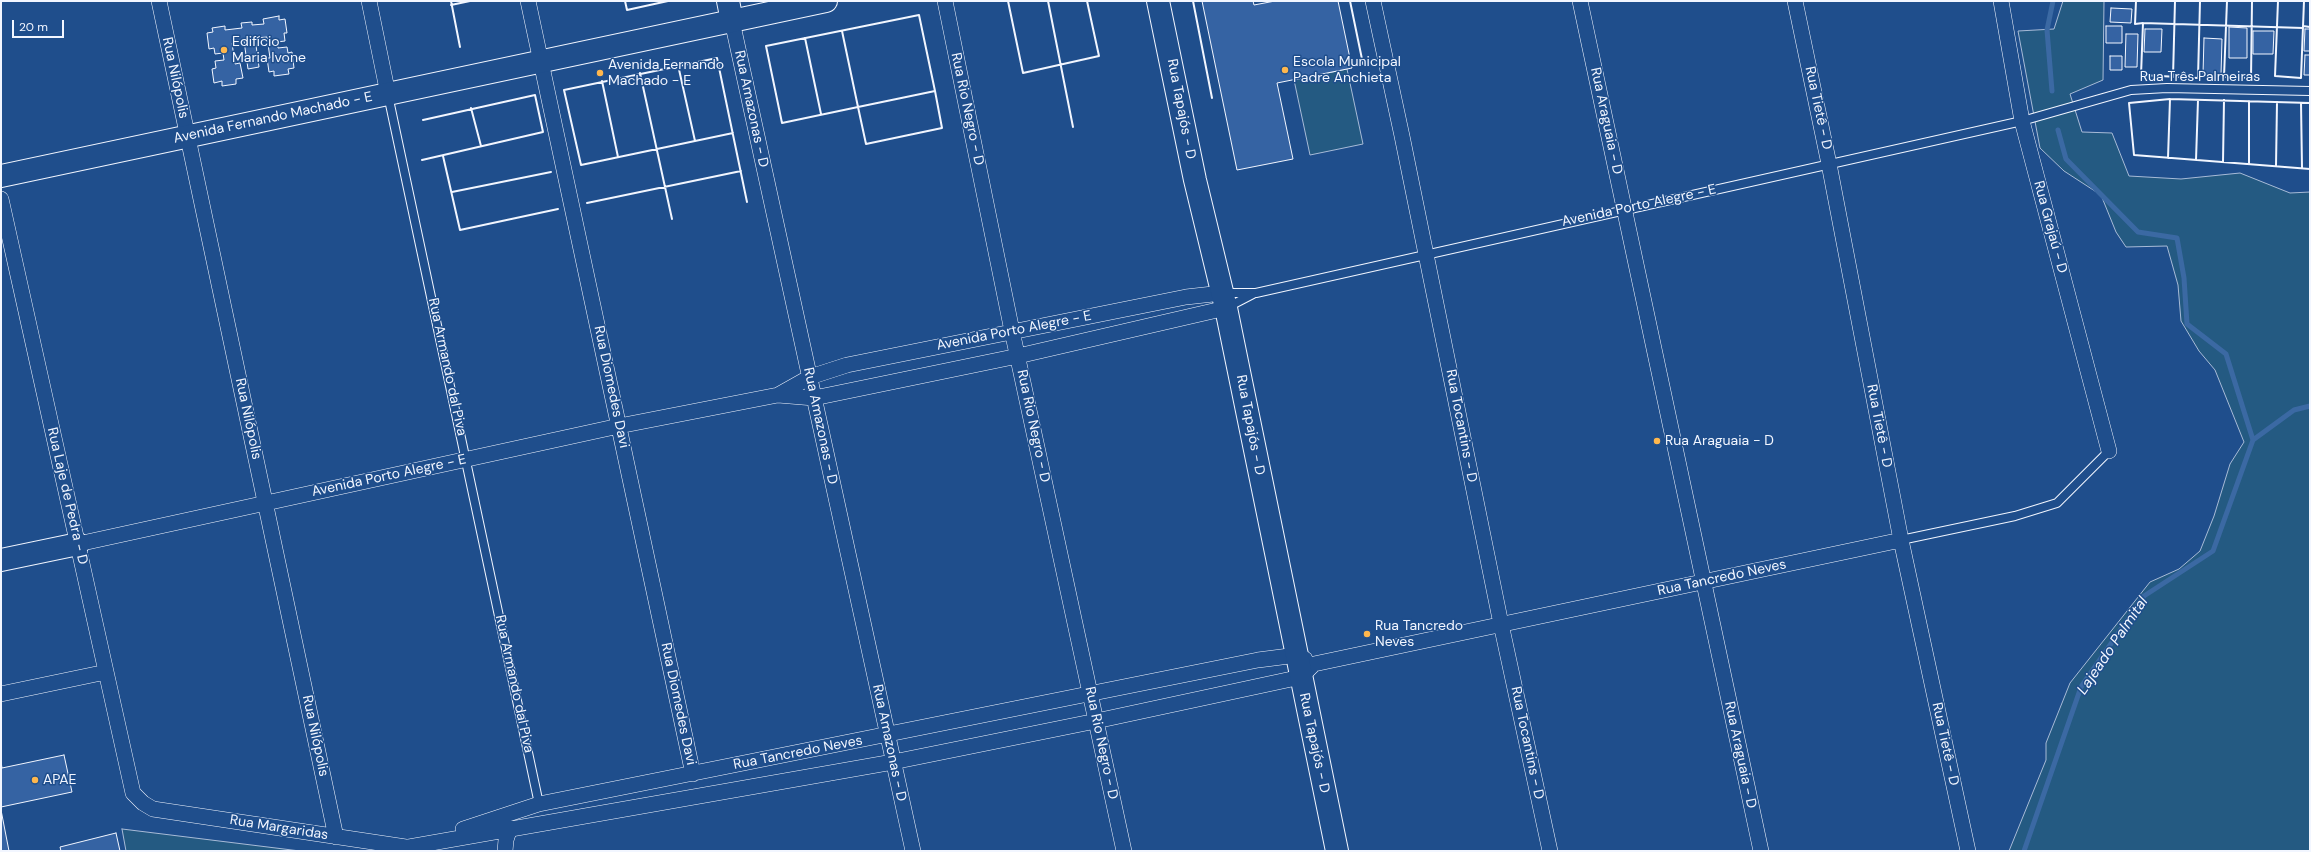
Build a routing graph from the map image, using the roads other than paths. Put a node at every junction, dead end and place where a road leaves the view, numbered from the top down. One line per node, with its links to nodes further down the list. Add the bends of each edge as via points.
1 (159, 1): 16 (street, Rua Nilópolis)
2 (369, 1): 14 (street, Rua Armando dal Piva)
3 (528, 1): 12 (street, Rua Diomedes Davi)
4 (826, 1): 11 (street, Avenida Fernando Machado - E)
5 (945, 1): 24 (street, Rua Rio Negro - D)
6 (1158, 1): 23 (street, Rua Tapajós - D, via 1195,180)
7 (1373, 1): 21 (street, Rua Tocantins - D)
8 (1580, 1): 20 (street, Rua Araguaia - D)
9 (1795, 1): 17 (street, Rua Tietê - D)
10 (2001, 1): 15 (street, Rua Grajaú - D)
11 (730, 11): 12 (street, Avenida Fernando Machado - E); 26 (street, Rua Amazonas - D)
12 (541, 61): 14 (street, Avenida Fernando Machado - E); 29 (street, Rua Diomedes Davi)
13 (2310, 91): 15 (lane, Rua Três Palmeiras, via 2167,88 2131,90)
14 (388, 94): 16 (street, Avenida Fernando Machado - E); 31 (lane, Rua Armando dal Piva)
15 (2022, 121): 17 (lane, Avenida Porto Alegre - E); 30 (street, Rua Grajaú - D)
16 (188, 136): 18 (street, Avenida Fernando Machado - E); 32 (street, Rua Nilópolis)
17 (1829, 164): 20 (lane, Avenida Porto Alegre - E); 33 (street, Rua Tietê - D)
18 (1, 176)
19 (1, 199): 34 (street, Rua Laje de Pedra - D)
20 (1624, 210): 21 (lane, Avenida Porto Alegre - E); 36 (street, Rua Araguaia - D)
21 (1426, 254): 22 (lane, Avenida Porto Alegre - E); 37 (street, Rua Tocantins - D)
22 (1256, 293): 23 (lane, Avenida Porto Alegre - E); 23 (lane, Avenida Porto Alegre - E)
23 (1224, 301): 24 (street, Avenida Porto Alegre - E, via 1186,297); 25 (street, Avenida Porto Alegre - E); 38 (street, Rua Tapajós - D)
24 (1012, 330): 25 (street, Rua Rio Negro - D); 26 (street, Avenida Porto Alegre - E, via 847,366)
25 (1018, 356): 28 (street, Avenida Porto Alegre - E); 41 (street, Rua Rio Negro - D)
26 (810, 378): 27 (street, Avenida Porto Alegre - E); 28 (street, Rua Amazonas - D)
27 (778, 395): 28 (street, Avenida Porto Alegre - E); 29 (street, Avenida Porto Alegre - E)
28 (814, 398): 43 (street, Rua Amazonas - D)
29 (619, 426): 31 (street, Avenida Porto Alegre - E); 45 (street, Rua Diomedes Davi)
30 (2109, 451): 33 (lane, Rua Tancredo Neves, via 2057,504 2015,516)
31 (466, 459): 32 (street, Avenida Porto Alegre - E); 47 (lane, Rua Armando dal Piva)
32 (266, 503): 34 (street, Avenida Porto Alegre - E); 49 (street, Rua Nilópolis)
33 (1901, 540): 36 (street, Rua Tancredo Neves); 58 (street, Rua Tietê - D)
34 (78, 544): 35 (street, Avenida Porto Alegre - E); 39 (street, Rua Laje de Pedra - D)
35 (1, 560)
36 (1703, 582): 37 (street, Rua Tancredo Neves); 57 (street, Rua Araguaia - D)
37 (1501, 624): 38 (street, Rua Tancredo Neves); 56 (street, Rua Tocantins - D)
38 (1304, 665): 41 (street, Rua Tancredo Neves, via 1258,660); 42 (street, Rua Tancredo Neves); 55 (street, Rua Tapajós - D)
39 (106, 672): 40 (street); 46 (street, Rua Laje de Pedra - D)
40 (1, 694)
41 (1090, 694): 42 (street, Rua Rio Negro - D); 43 (street, Rua Tancredo Neves)
42 (1096, 721): 44 (street, Rua Tancredo Neves); 54 (street, Rua Rio Negro - D)
43 (888, 736): 44 (street, Rua Amazonas - D); 45 (street, Rua Tancredo Neves)
44 (893, 762): 48 (street, Rua Tancredo Neves); 53 (street, Rua Amazonas - D)
45 (693, 774): 47 (street, Rua Tancredo Neves)
46 (133, 793): 49 (street, Rua Margaridas, via 153,809)
47 (539, 804): 50 (street, Rua Tancredo Neves)
48 (510, 828): 50 (street, Rua Tancredo Neves); 52 (street)
49 (336, 837): 50 (street, Rua Margaridas)
50 (409, 849): 51 (street, Rua Margaridas)
51 (430, 851)
52 (505, 851)
53 (913, 851)
54 (1124, 851)
55 (1337, 851)
56 (1550, 851)
57 (1761, 851)
58 (1968, 851)

